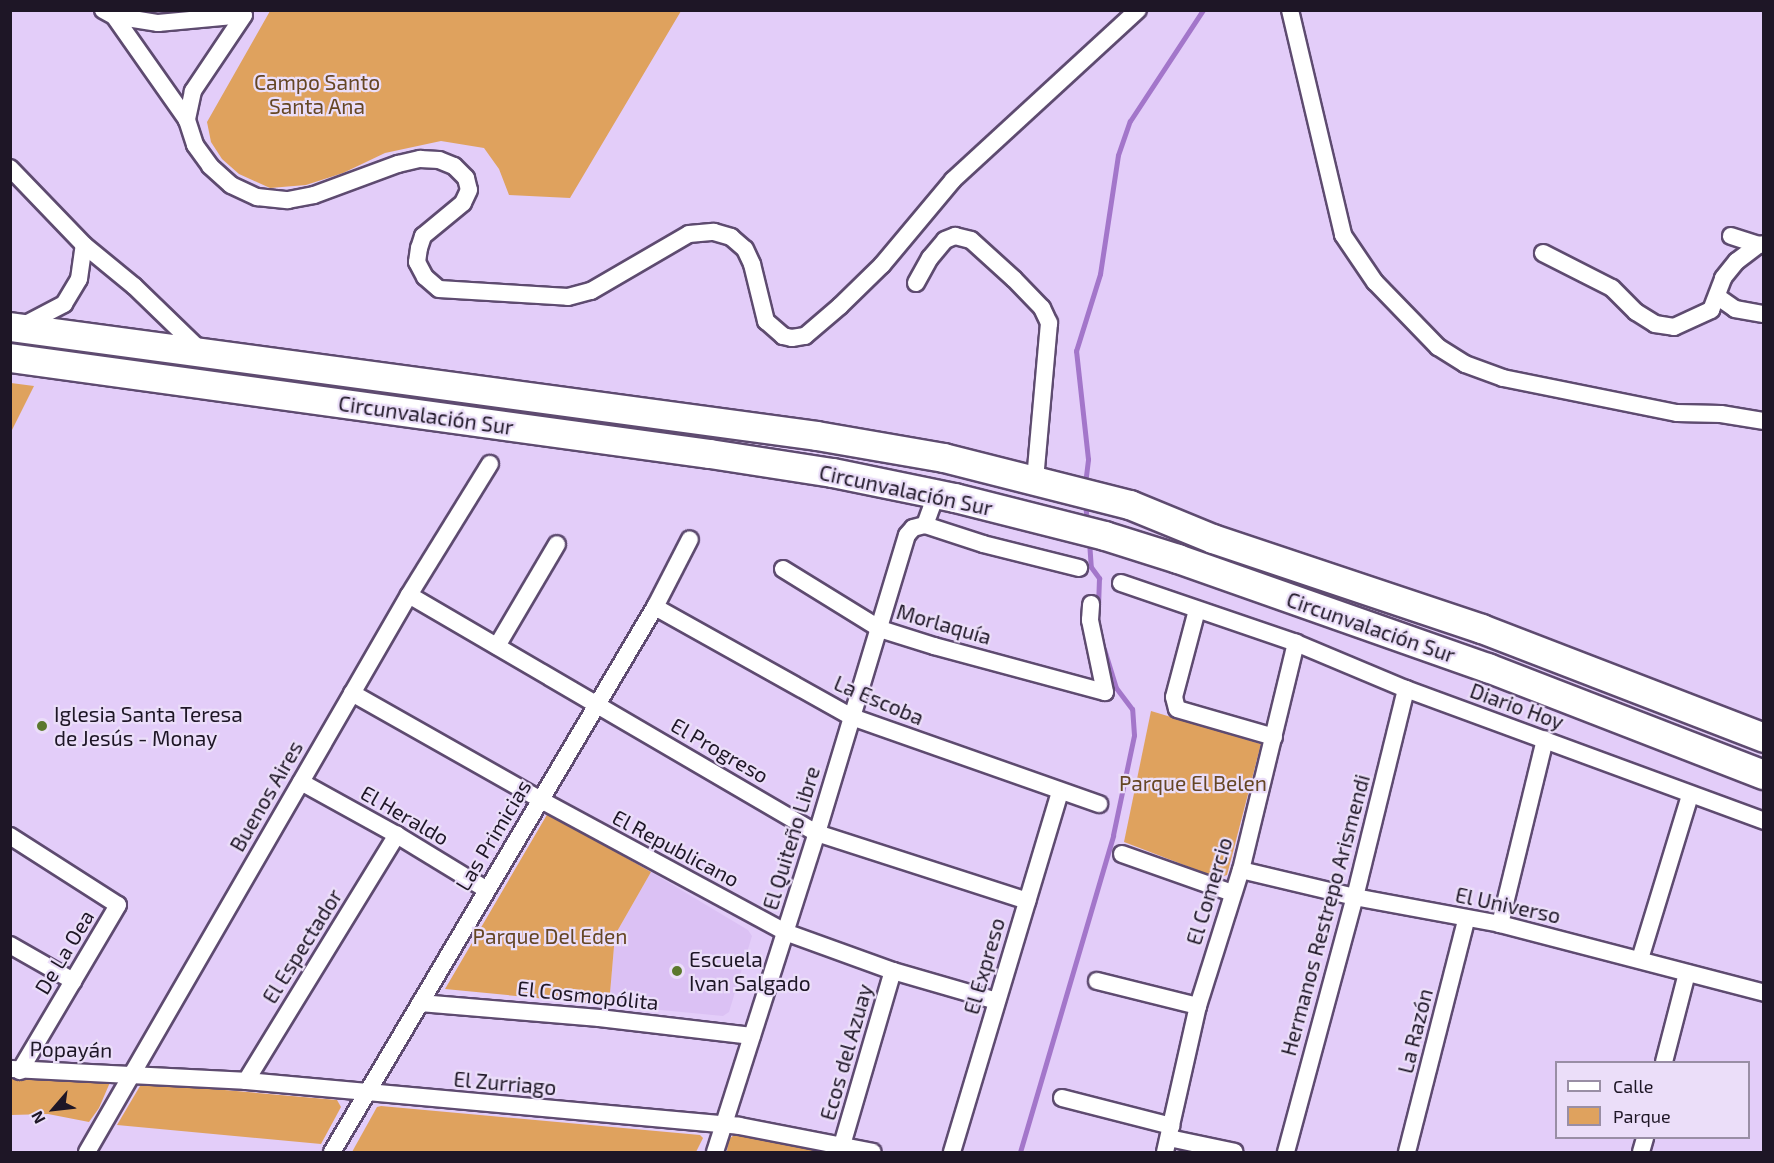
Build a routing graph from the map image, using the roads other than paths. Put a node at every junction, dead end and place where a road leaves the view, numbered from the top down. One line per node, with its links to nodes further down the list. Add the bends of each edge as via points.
1 (1138, 10): 4 (street, via 953,180 882,265 840,306 805,336 792,338 783,336 766,321 752,264 738,242 723,233 689,234 591,291 568,297 439,289 425,277 417,262 418,248 423,236 463,203 469,190 466,178 454,166 420,159 314,195 288,200 257,197 231,185 210,166 195,145)
2 (1290, 10): 16 (street, via 1343,235 1375,282 1438,347 1465,364 1514,381 1677,413 1721,414)
3 (108, 13): 4 (street); 4 (street, via 158,23 244,15 193,91)
4 (188, 120)
5 (10, 168): 7 (street)
6 (1731, 237): 8 (street)
7 (84, 245): 13 (street, via 79,279 69,297 59,307); 15 (street, via 134,286 204,354)
8 (1761, 245): 11 (street, via 1737,261 1723,278)
9 (1543, 253): 11 (street, via 1612,288 1654,324 1674,327 1698,318 1710,310)
10 (916, 283): 18 (street, via 930,258 945,240 955,236 971,240 1042,308 1049,323)
11 (1718, 297): 12 (street, via 1735,309)
12 (1764, 314)
13 (14, 328): 15 (highway, Circunvalación Sur)
14 (10, 358): 19 (highway, Circunvalación Sur, via 699,453 833,473)
15 (238, 360): 18 (highway, Circunvalación Sur, via 817,436 944,458)
16 (1764, 421)
17 (490, 464): 26 (street, Buenos Aires)
18 (1035, 480): 38 (highway, Circunvalación Sur, via 1130,505 1214,539 1482,629)
19 (936, 494): 20 (street); 40 (highway, Circunvalación Sur, via 1105,536 1178,559 1488,668)
20 (925, 525): 23 (street); 30 (street, El Quiteño Libre, via 907,535)
21 (690, 539): 28 (street, Las Primicias)
22 (557, 544): 32 (street)
23 (1079, 568)
24 (783, 569): 30 (street, Morlaquía)
25 (1121, 583): 29 (street, Diario Hoy)
26 (409, 594): 32 (street, El Progreso); 34 (street, Buenos Aires)
27 (1091, 604): 30 (street, Morlaquía, via 1090,620 1105,692)
28 (655, 608): 35 (street, Las Primicias); 36 (street, La Escoba)
29 (1197, 610): 31 (street, Diario Hoy); 37 (street, via 1174,697 1177,709)
30 (880, 629): 36 (street, El Quiteño Libre)
31 (1296, 643): 33 (street, Diario Hoy); 37 (street, El Comercio)
32 (497, 645): 35 (street, El Progreso)
33 (1406, 689): 39 (street, Diario Hoy); 54 (street, Hermanos Restrepo Arismendi)
34 (352, 693): 41 (street, Buenos Aires); 44 (street, El Republicano)
35 (597, 704): 44 (street, Las Primicias); 47 (street, El Progreso)
36 (852, 717): 42 (street, La Escoba); 47 (street, El Quiteño Libre)
37 (1274, 737): 51 (street, El Comercio)
38 (1764, 738)
39 (1545, 739): 43 (street, Diario Hoy); 57 (street)
40 (1764, 776)
41 (301, 782): 48 (street, El Heraldo); 72 (street, Buenos Aires)
42 (1060, 793): 45 (street, La Escoba); 55 (street, El Expreso)
43 (1690, 795): 46 (street, Diario Hoy); 60 (street)
44 (541, 800): 52 (street, Las Primicias); 58 (street, El Republicano)
45 (1099, 804)
46 (1764, 821)
47 (817, 833): 55 (street, El Progreso); 58 (street, El Quiteño Libre)
48 (397, 835): 52 (street, El Heraldo); 73 (street, El Espectador)
49 (10, 836): 63 (street, De La Oea, via 118,905)
50 (1122, 854): 53 (street)
51 (1241, 870): 53 (street, El Comercio); 54 (street, El Universo)
52 (487, 890): 67 (street, Las Primicias)
53 (1232, 893): 68 (street, El Comercio)
54 (1355, 897): 56 (street, El Universo); 85 (street, Hermanos Restrepo Arismendi)
55 (1026, 901): 66 (street, El Expreso)
56 (1466, 920): 57 (street, El Universo); 86 (street, La Razón)
57 (1500, 924): 60 (street, El Universo)
58 (785, 932): 61 (street, El Republicano); 69 (street, El Quiteño Libre)
59 (10, 945): 63 (street)
60 (1640, 959): 62 (street, El Universo)
61 (893, 971): 66 (street, El Republicano); 78 (street, Ecos del Azuay)
62 (1686, 973): 65 (street, El Universo); 70 (street)
63 (73, 981): 71 (street, De La Oea)
64 (1097, 981): 68 (street)
65 (1764, 993)
66 (997, 1001): 83 (street, El Expreso)
67 (420, 1003): 69 (street, El Cosmopólita); 74 (street, Las Primicias)
68 (1198, 1006): 77 (street, El Comercio)
69 (752, 1036): 76 (street, El Quiteño Libre)
70 (1664, 1061)
71 (15, 1070): 72 (street, Popayán)
72 (131, 1073): 73 (street, El Zurriago); 79 (street, Buenos Aires)
73 (246, 1081): 74 (street, El Zurriago)
74 (368, 1092): 76 (street, El Zurriago); 80 (street, Las Primicias)
75 (1062, 1098): 77 (street)
76 (723, 1125): 78 (street, El Zurriago); 81 (street, El Quiteño Libre)
77 (1169, 1139): 84 (street)
78 (842, 1145): 82 (street, El Zurriago)
79 (87, 1152)
80 (332, 1152)
81 (715, 1152)
82 (873, 1152)
83 (952, 1152)
84 (1235, 1152)
85 (1286, 1152)
86 (1407, 1152)

